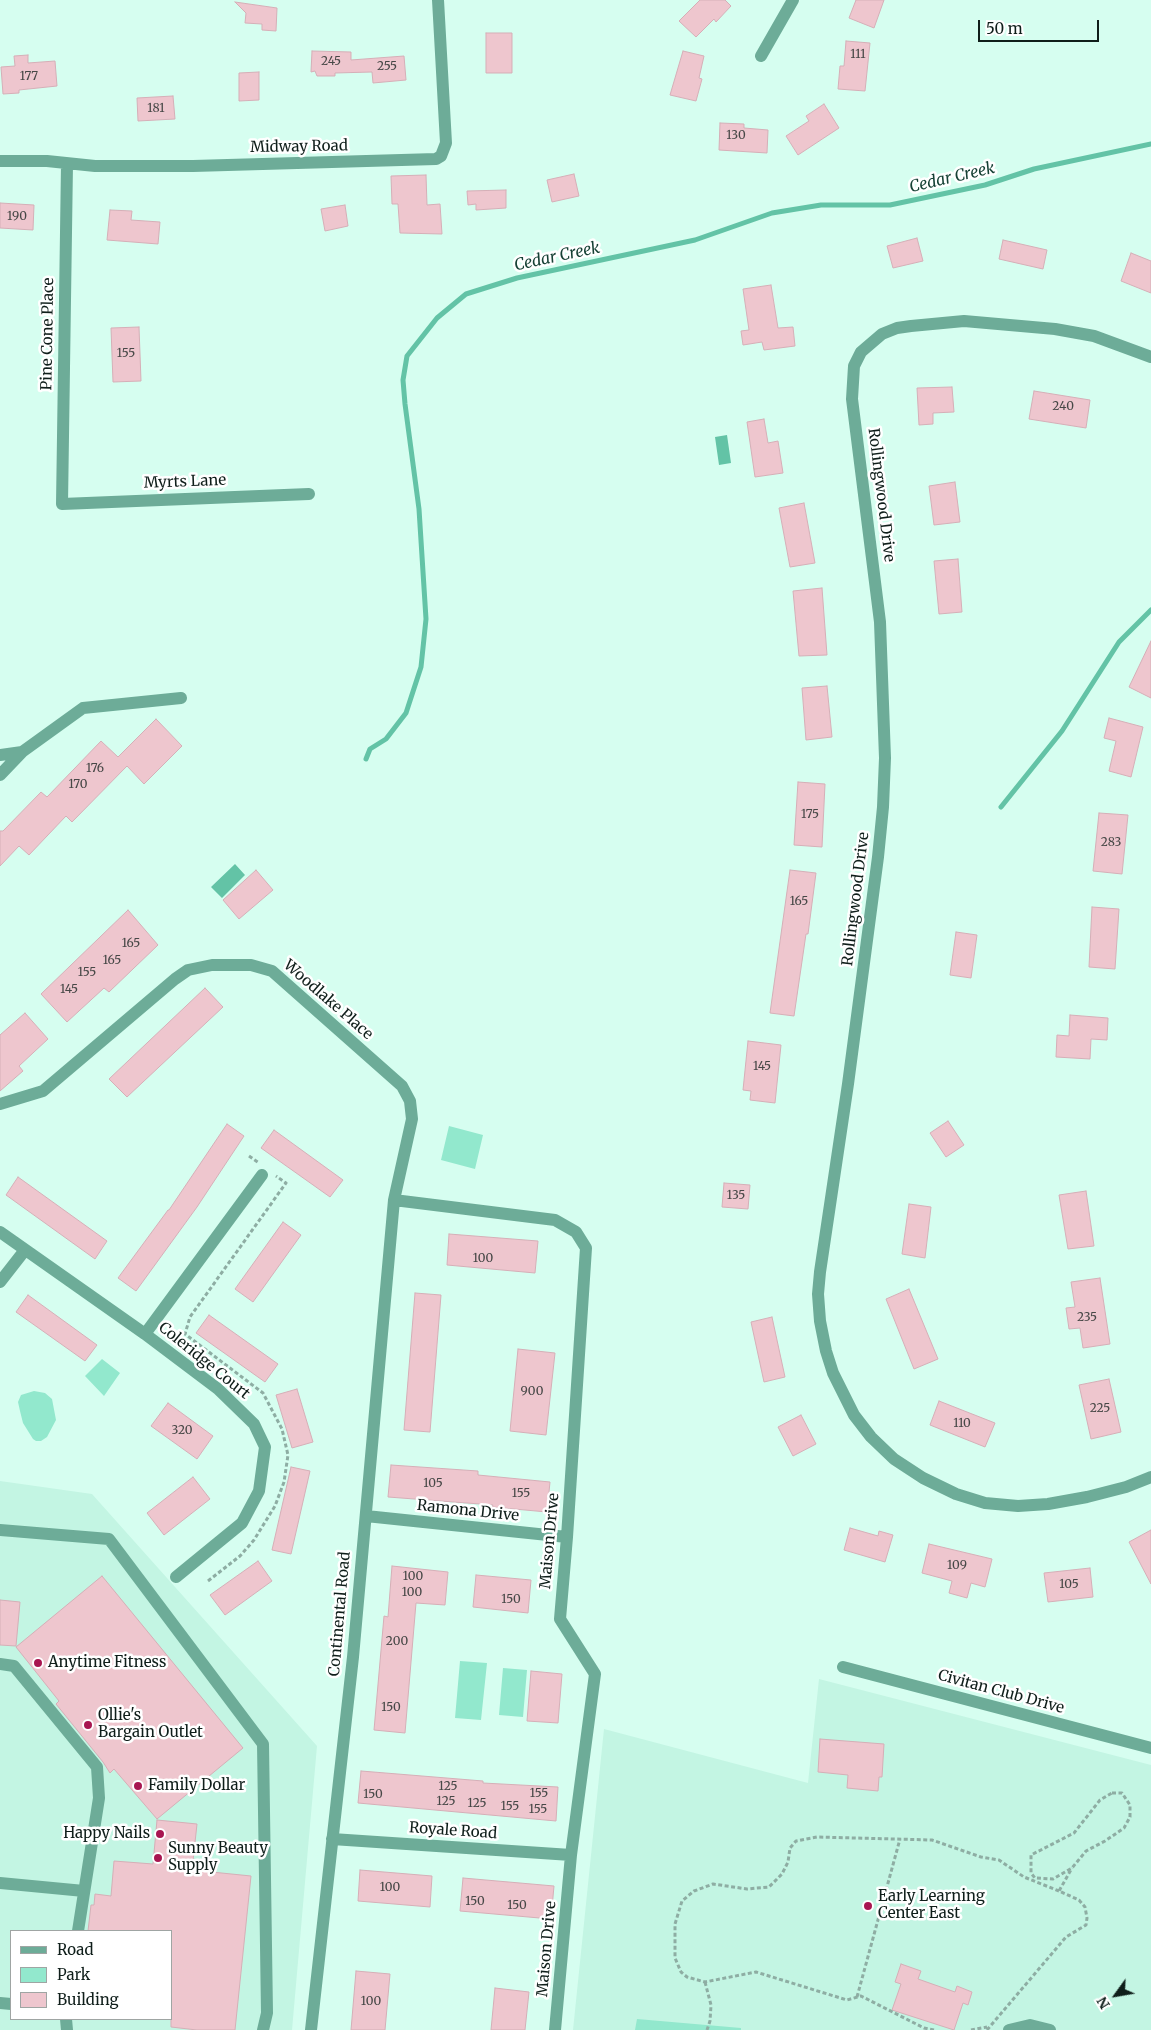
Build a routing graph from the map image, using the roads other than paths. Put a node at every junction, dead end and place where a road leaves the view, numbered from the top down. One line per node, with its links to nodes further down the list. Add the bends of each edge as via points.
1 (438, 0): 5 (street, Midway Road, via 446,143 441,156 436,159 203,166)
2 (793, 0): 3 (street)
3 (761, 56)
4 (0, 161): 5 (street, Midway Road)
5 (67, 164): 8 (street, Pine Cone Place)
6 (1151, 357): 20 (street, Rollingwood Drive, via 1094,336 1054,328 964,321 897,328 882,334 861,352 854,366 852,398 880,622 885,768 878,857 818,1294 826,1351 854,1415 894,1459 923,1478 956,1494 1018,1506 1087,1498)
7 (309, 494): 8 (street, Myrts Lane)
8 (62, 504)
9 (181, 698): 10 (street, via 83,708)
10 (22, 752): 11 (street); 12 (street)
11 (0, 755)
12 (0, 774)
13 (0, 1104): 15 (street, Woodlake Place, via 43,1091 188,970 212,965 250,964 272,971 402,1086 410,1101 412,1119)
14 (265, 1171): 19 (street)
15 (394, 1200): 21 (street, Continental Road); 23 (street, Maison Drive, via 555,1220 576,1232 586,1248)
16 (0, 1232): 17 (street, Coleridge Court)
17 (25, 1250): 18 (street); 19 (street, Coleridge Court)
18 (0, 1282)
19 (145, 1334): 24 (street, Coleridge Court, via 218,1389 254,1424 266,1447 260,1491 242,1523)
20 (1151, 1477)
21 (366, 1516): 23 (street, Ramona Drive); 28 (street, Continental Road)
22 (0, 1530): 33 (street, via 109,1540 263,1744 267,2013)
23 (567, 1537): 29 (street, Maison Drive, via 560,1619 595,1674)
24 (176, 1577)
25 (0, 1664): 31 (street, via 14,1666 97,1767 99,1798)
26 (843, 1667): 27 (street, Civitan Club Drive)
27 (1151, 1748)
28 (332, 1839): 29 (street, Royale Road); 34 (street, Continental Road)
29 (571, 1855): 35 (street, Maison Drive)
30 (0, 1882): 31 (street)
31 (84, 1891): 32 (street)
32 (78, 1930)
33 (264, 2030)
34 (311, 2030)
35 (555, 2030)
36 (1010, 2030): 37 (street, via 1030,2025)
37 (1050, 2030)

